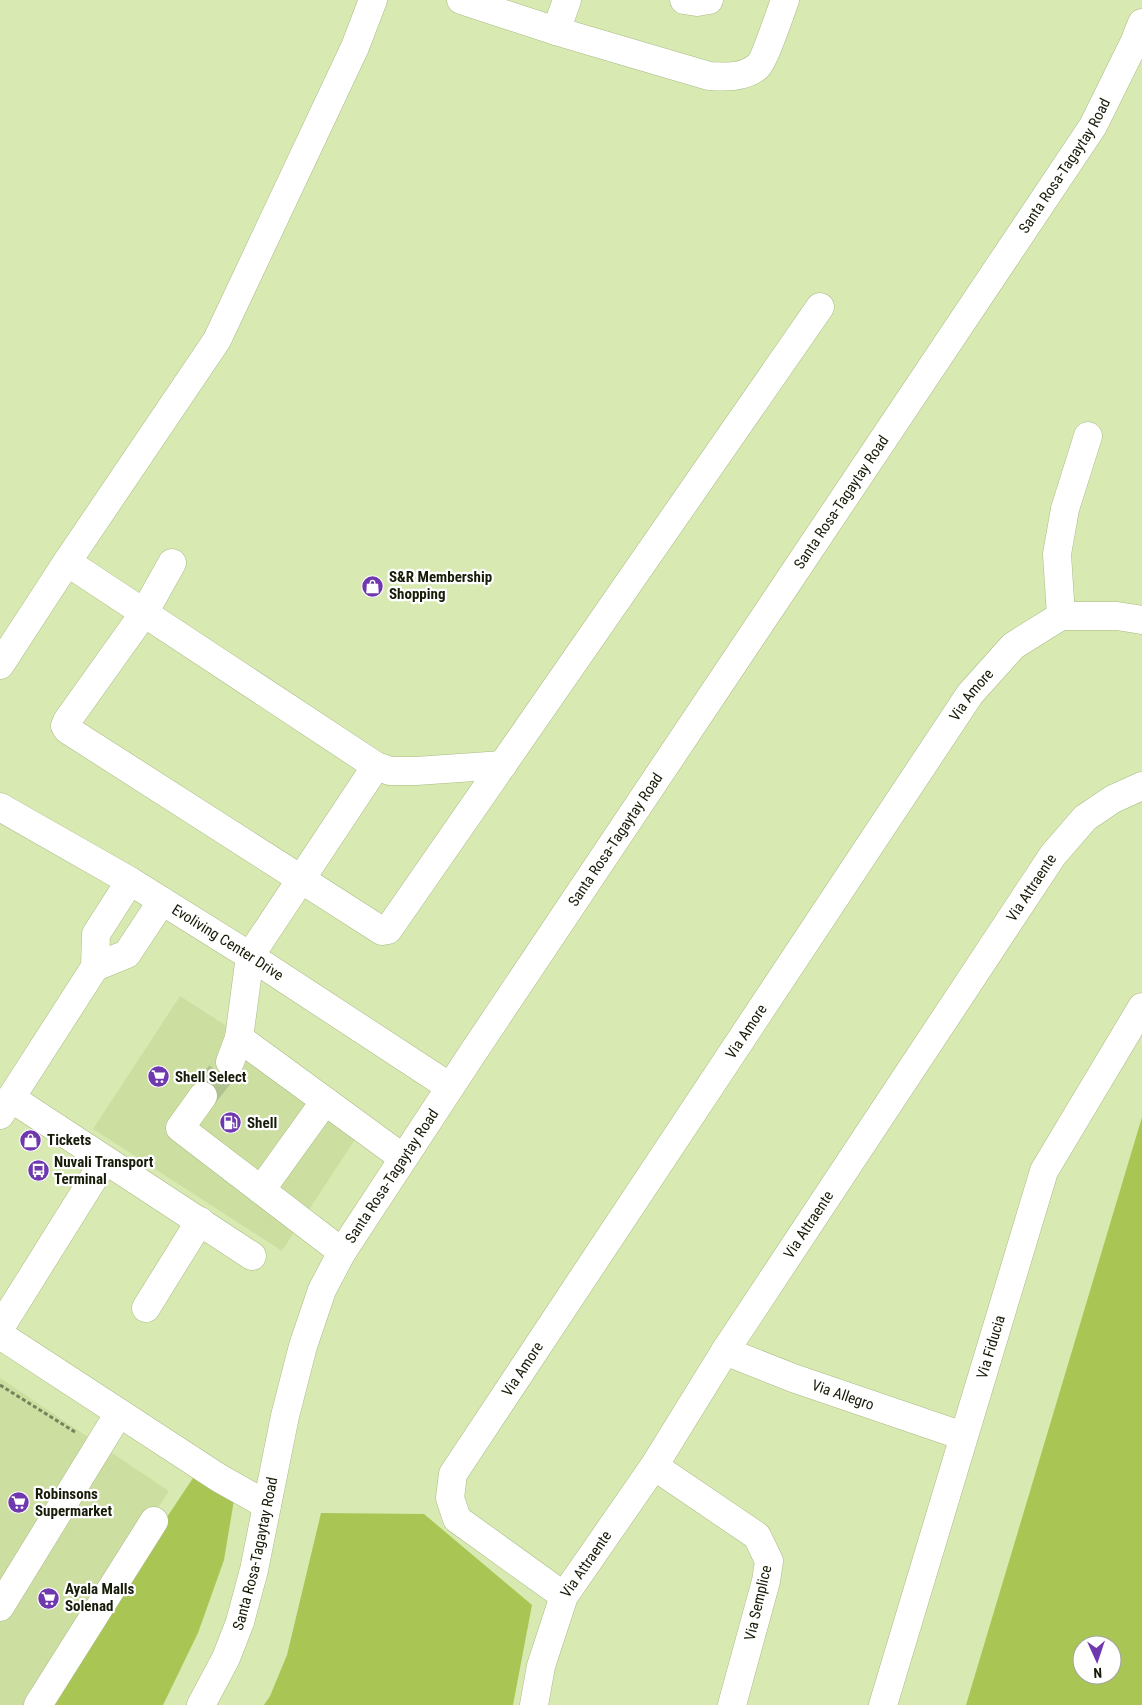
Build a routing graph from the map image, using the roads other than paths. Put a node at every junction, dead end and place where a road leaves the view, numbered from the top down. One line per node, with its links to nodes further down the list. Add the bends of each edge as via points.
1 (373, 0): 11 (street, via 355,47 217,340)
2 (461, 0): 7 (street)
3 (567, 0): 7 (street)
4 (684, 0): 5 (street)
5 (708, 0)
6 (785, 0): 7 (street, via 760,65 747,73 728,77 709,76)
7 (556, 31)
8 (1139, 38): 27 (street, Santa Rosa-Tagaytay Road, via 1093,126)
9 (820, 307): 17 (street)
10 (1088, 436): 14 (street, via 1065,509 1057,554)
11 (67, 562): 13 (street); 16 (street)
12 (172, 563): 13 (street)
13 (144, 613): 18 (street); 21 (street, via 67,721 68,730)
14 (1061, 616): 15 (street, via 1117,616); 46 (street, Via Amore, via 1013,646 970,694 453,1474 450,1498 457,1519)
15 (1142, 620)
16 (0, 665)
17 (503, 765): 18 (street, via 416,771 390,771); 21 (street, via 388,930 382,931)
18 (376, 766): 21 (street)
19 (1142, 786): 40 (street, Via Attraente, via 1113,798 1085,818 1053,855)
20 (0, 807): 22 (street, Evoliving Center Drive)
21 (300, 879): 24 (street)
22 (130, 881): 23 (street, Evoliving Center Drive); 25 (street, via 96,934)
23 (162, 901): 24 (street, Evoliving Center Drive); 25 (street, via 126,954)
24 (250, 956): 27 (street, Evoliving Center Drive); 29 (street, via 235,1050)
25 (95, 968): 30 (street)
26 (1142, 1007): 42 (street, Via Fiducia, via 1044,1171)
27 (450, 1087): 31 (street, Santa Rosa-Tagaytay Road)
28 (203, 1096): 33 (street, via 180,1128)
29 (325, 1101): 31 (street); 33 (street)
30 (6, 1107): 32 (street)
31 (403, 1158): 35 (street, Santa Rosa-Tagaytay Road)
32 (106, 1160): 34 (street); 38 (street)
33 (262, 1190): 35 (street)
34 (200, 1221): 36 (street); 37 (street)
35 (342, 1252): 44 (street, Santa Rosa-Tagaytay Road, via 322,1290 303,1346 284,1416)
36 (252, 1256)
37 (146, 1308)
38 (0, 1328)
39 (0, 1336): 41 (street)
40 (725, 1351): 42 (street, Via Allegro, via 792,1378); 43 (street, Via Attraente)
41 (119, 1413): 44 (street, via 218,1478); 47 (street)
42 (963, 1436): 52 (street, Via Fiducia)
43 (654, 1466): 46 (street, Via Attraente); 51 (street, Via Semplice, via 757,1536 769,1561)
44 (267, 1505): 49 (street, Santa Rosa-Tagaytay Road, via 240,1622 226,1658)
45 (154, 1521): 48 (street)
46 (564, 1596): 50 (street, Via Attraente, via 541,1666)
47 (0, 1607)
48 (38, 1705)
49 (201, 1705)
50 (534, 1705)
51 (732, 1705)
52 (883, 1705)

